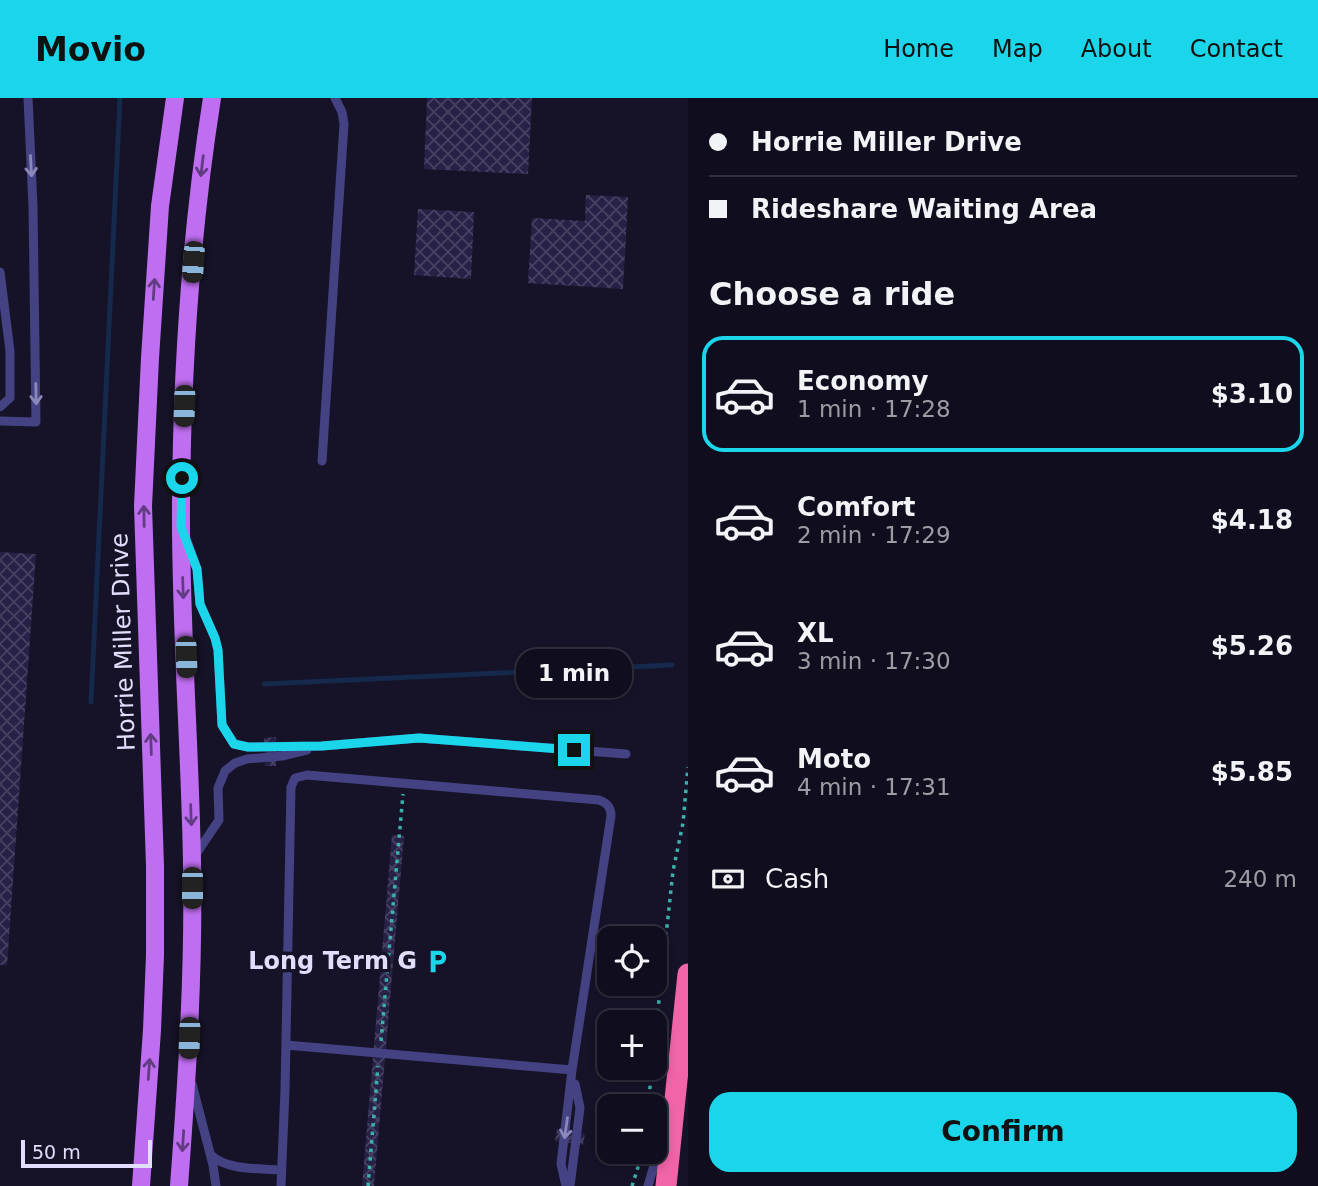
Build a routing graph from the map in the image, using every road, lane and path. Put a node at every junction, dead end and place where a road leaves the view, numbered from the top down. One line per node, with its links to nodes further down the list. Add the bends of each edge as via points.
1 (27, 98): 7 (lane, one-way to 7, via 36,422)
2 (175, 98): 27 (main road, Horrie Miller Drive, one-way to 2, via 155,955 143,506 160,206)
3 (212, 98): 9 (main road, one-way to 9, via 196,213 185,358)
4 (335, 98): 8 (lane, via 344,124)
5 (0, 272): 6 (lane, via 10,351 10,398)
6 (0, 407)
7 (0, 421)
8 (322, 461)
9 (181, 527): 10 (lane, via 197,569 200,604 218,650 222,725); 16 (main road, one-way to 16)
10 (234, 744): 11 (lane); 13 (lane, via 239,752)
11 (322, 746): 12 (lane, via 419,738); 13 (lane)
12 (626, 754)
13 (234, 763): 16 (lane, via 220,780 217,826 197,849)
14 (688, 767): 18 (path)
15 (404, 783): 19 (lane, via 307,775 292,781); 20 (path); 23 (lane, via 599,800 610,807)
16 (192, 864): 21 (main road)
17 (688, 974): 22 (highway)
18 (658, 1010)
19 (286, 1045): 20 (lane); 26 (lane)
20 (380, 1053): 23 (lane); 31 (path)
21 (188, 1065): 24 (lane); 28 (main road, one-way to 28)
22 (677, 1072): 34 (lane); 35 (highway)
23 (572, 1073): 32 (lane, one-way to 32, via 561,1164)
24 (211, 1155): 26 (lane, via 228,1165); 29 (lane)
25 (639, 1164): 33 (path)
26 (281, 1170): 30 (lane)
27 (141, 1186)
28 (179, 1186)
29 (216, 1186)
30 (281, 1186)
31 (368, 1186)
32 (568, 1186)
33 (632, 1186)
34 (648, 1186)
35 (666, 1186)

